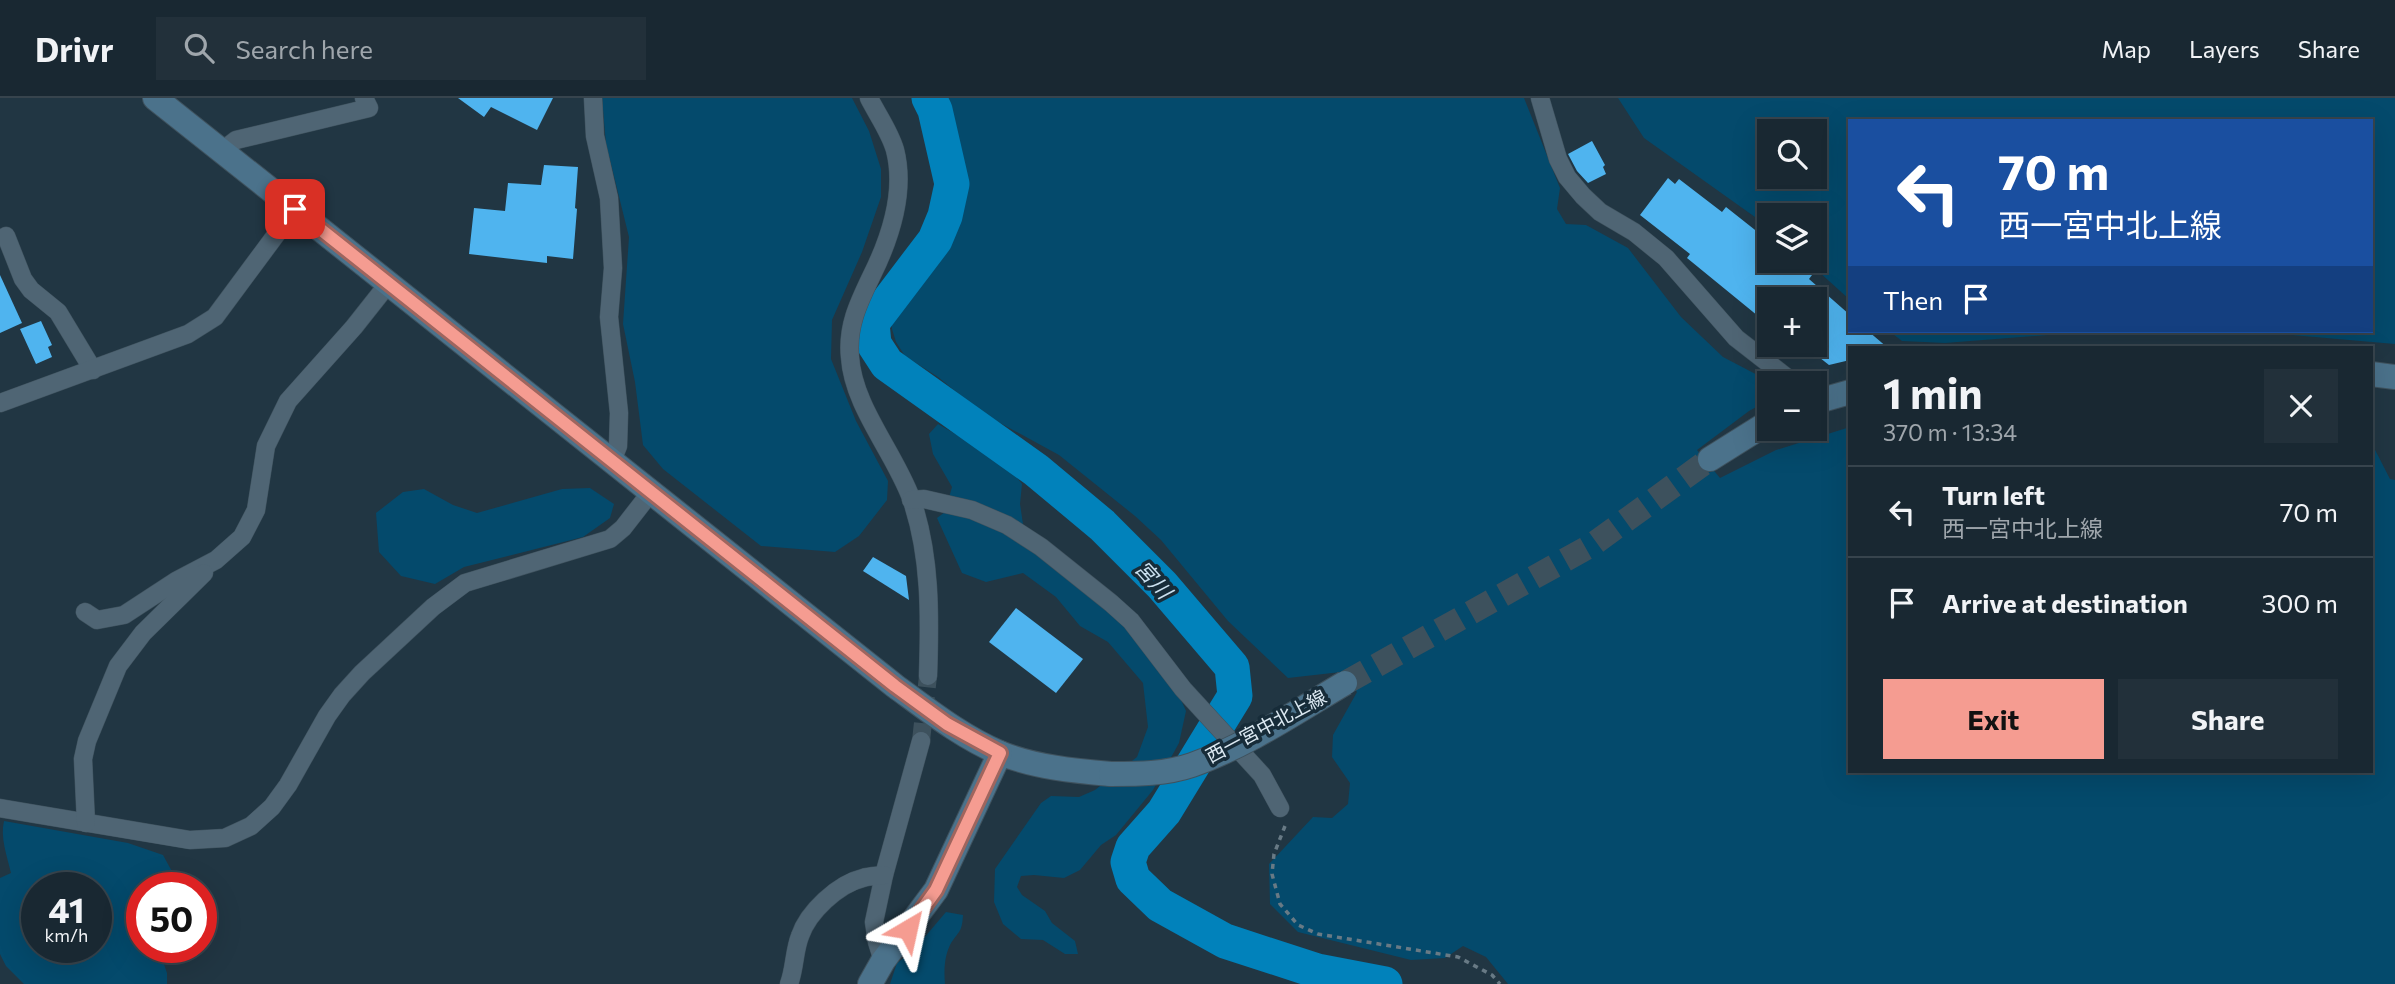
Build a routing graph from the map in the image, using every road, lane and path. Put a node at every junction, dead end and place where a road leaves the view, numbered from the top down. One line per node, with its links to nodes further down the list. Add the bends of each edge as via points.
1 (155, 98): 6 (main road, 西一宮中北上線)
2 (364, 98): 6 (street, via 369,108 236,140)
3 (593, 98): 19 (street, via 595,136 609,198 613,268 609,317 619,413 618,446)
4 (869, 98): 21 (street, via 895,148 900,178 888,241 854,311 850,362 860,396)
5 (1540, 98): 11 (street, via 1558,159 1583,197 1666,258 1736,338)
6 (222, 151): 7 (main road, 西一宮中北上線)
7 (295, 209): 9 (main road, 西一宮中北上線); 10 (street, via 215,317 188,334)
8 (6, 236): 10 (street, via 23,279 58,312)
9 (388, 284): 19 (main road, 西一宮中北上線); 22 (street, via 288,401 266,446 256,510 242,537)
10 (93, 370): 16 (street)
11 (1779, 371)
12 (2373, 374): 13 (main road)
13 (2395, 377)
14 (1848, 393): 15 (main road)
15 (1827, 399)
16 (0, 403)
17 (1757, 430): 18 (main road)
18 (1710, 459)
19 (612, 461): 20 (main road, 西一宮中北上線)
20 (652, 492): 27 (main road, 西一宮中北上線, via 895,686 947,724); 30 (street, via 610,539 465,583 433,607 342,695 288,785 250,826 225,838 190,840)
21 (911, 500): 24 (street, via 928,581); 29 (street, via 972,510 1007,525 1111,603 1262,775)
22 (216, 560): 23 (street, via 124,615 97,620); 30 (street, via 143,633 118,666 83,759)
23 (85, 612)
24 (928, 676)
25 (1345, 683): 27 (main road, 西一宮中北上線, bridge, via 1252,737 1191,765 1149,774 1045,765)
26 (921, 741): 31 (street)
27 (1000, 753): 32 (main road, via 936,890)
28 (0, 808): 30 (street)
29 (1280, 808): 35 (path, via 1286,825 1273,854 1272,874 1280,904 1298,925 1318,934 1458,957)
30 (86, 823)
31 (884, 875): 32 (street, via 874,922); 33 (street, via 862,878 838,889 814,914 800,933)
32 (883, 961): 34 (main road)
33 (789, 984)
34 (870, 984)
35 (1500, 984)

